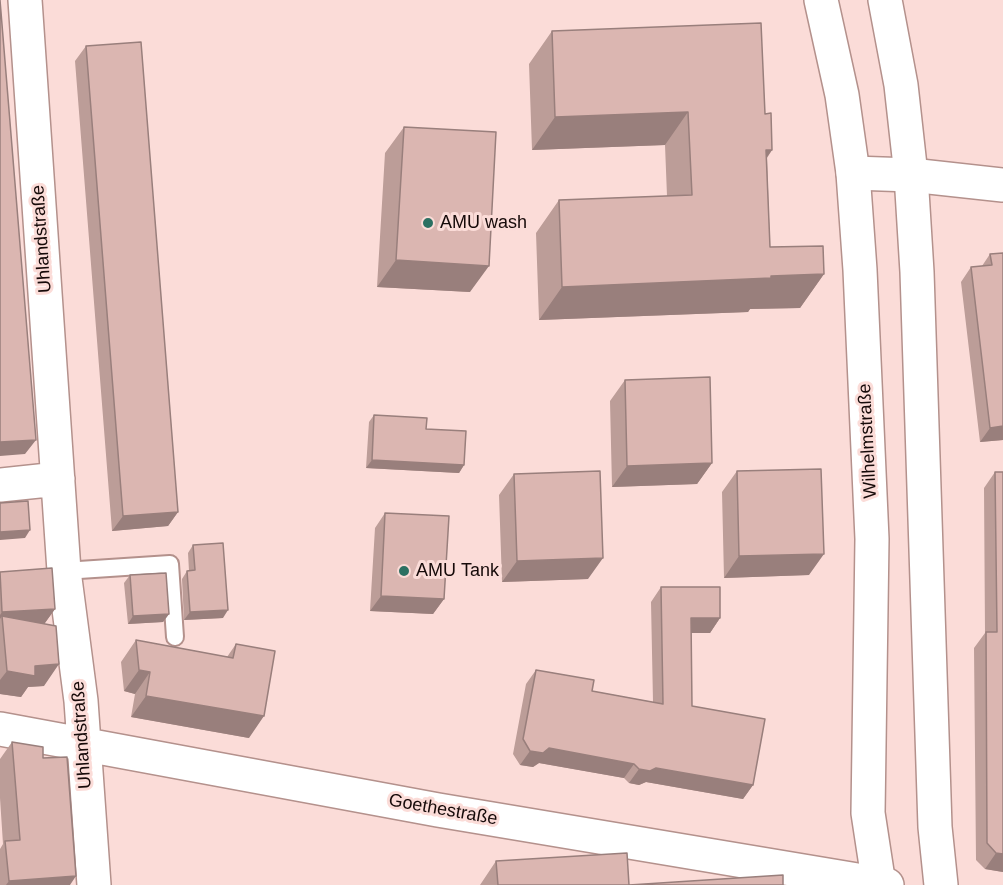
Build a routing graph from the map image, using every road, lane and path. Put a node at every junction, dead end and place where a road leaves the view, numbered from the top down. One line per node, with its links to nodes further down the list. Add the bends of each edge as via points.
1 (25, 0): 7 (street, Uhlandstraße)
2 (821, 0): 4 (street, Wilhelmstraße, via 842,94)
3 (885, 0): 5 (street, via 901,85)
4 (853, 173): 5 (street); 14 (street, Wilhelmstraße, via 872,539 868,813)
5 (911, 175): 6 (street); 15 (street)
6 (1003, 185)
7 (58, 479): 8 (street); 9 (street, Uhlandstraße)
8 (0, 485)
9 (64, 571): 10 (lane, via 170,564); 12 (street, Uhlandstraße)
10 (175, 637)
11 (0, 729): 12 (street, Goethestraße)
12 (84, 744): 13 (street, Uhlandstraße); 14 (street, Goethestraße, via 438,810)
13 (94, 885)
14 (882, 885)
15 (940, 885)

